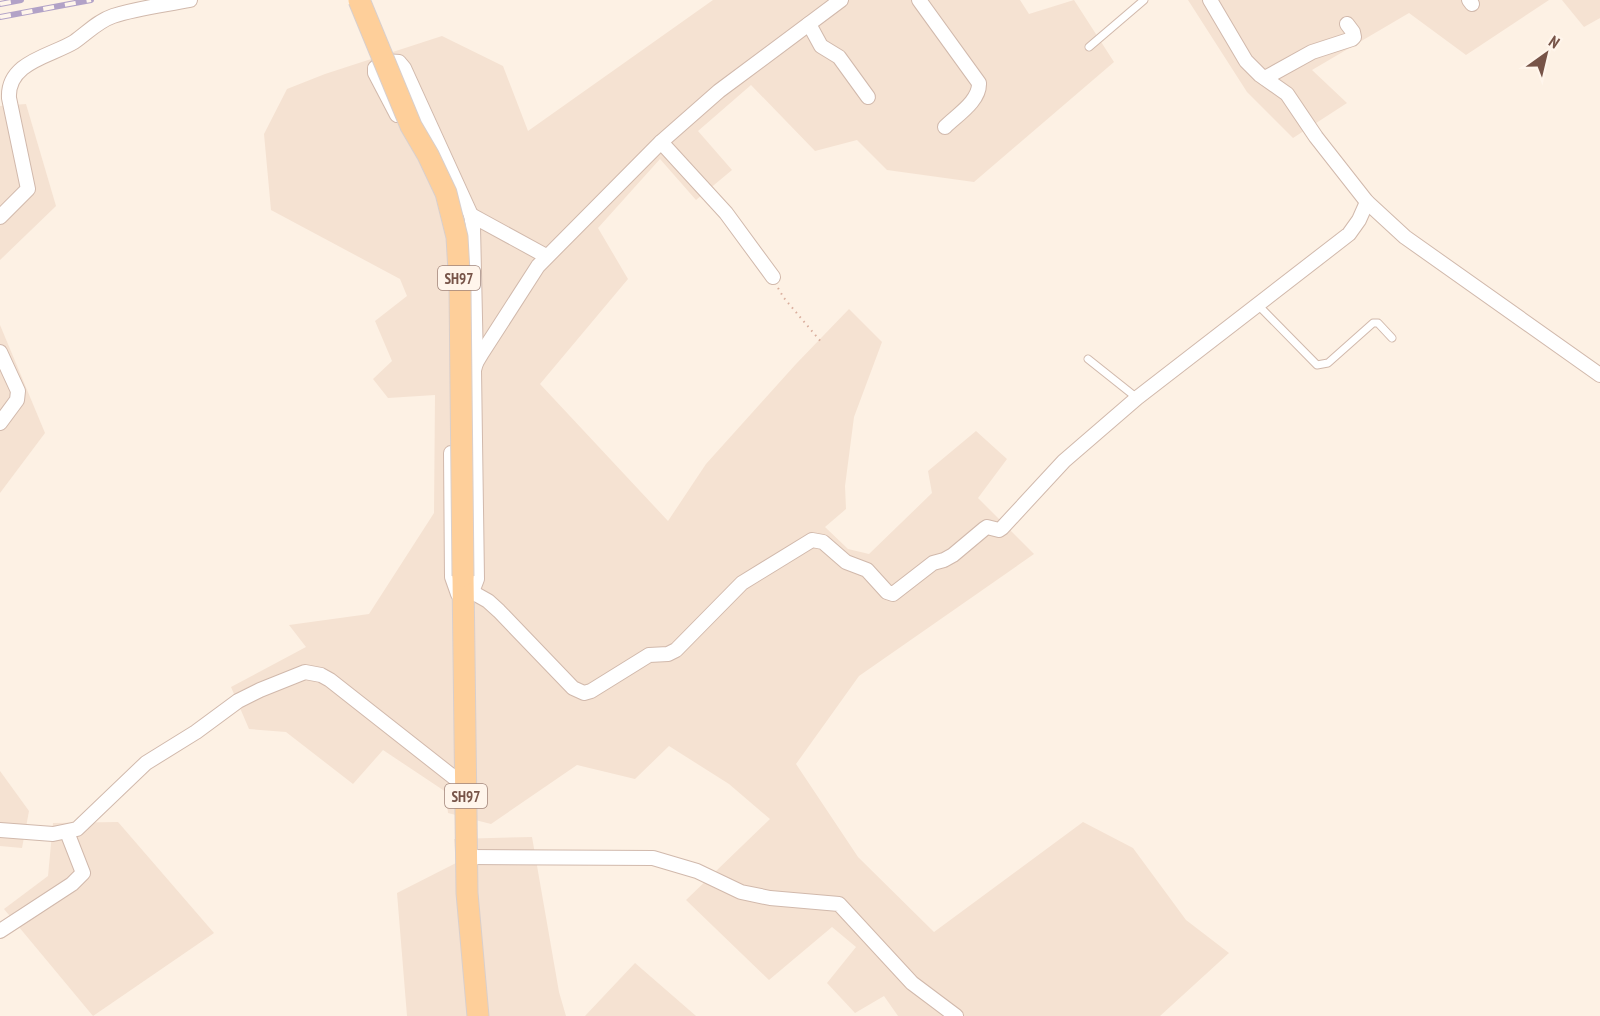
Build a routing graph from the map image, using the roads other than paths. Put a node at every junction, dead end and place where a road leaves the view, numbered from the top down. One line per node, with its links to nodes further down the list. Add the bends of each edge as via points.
1 (190, 0): 17 (street, via 110,17 73,43 39,57 14,78 9,98 28,189)
2 (349, 0): 3 (street)
3 (358, 0): 28 (main road, SH97, bridge, via 411,126 446,194 457,237)
4 (841, 0): 8 (street)
5 (919, 0): 13 (street, via 979,83 974,99)
6 (1144, 0): 10 (lane)
7 (1210, 0): 11 (street, via 1240,52)
8 (809, 24): 12 (street, via 821,46 839,57); 14 (street, via 711,97)
9 (1347, 24): 11 (street, via 1353,32 1352,39 1312,52)
10 (1089, 47)
11 (1265, 78): 15 (street, via 1287,94)
12 (868, 97)
13 (945, 127)
14 (661, 142): 18 (street); 19 (street, via 726,213)
15 (1367, 202): 20 (street, via 1349,234); 25 (street, via 1405,237)
16 (471, 215): 18 (street); 24 (street); 28 (street, via 404,68 393,61 378,64 375,73 434,186 448,232 452,577 458,594)
17 (0, 217)
18 (546, 256): 24 (street)
19 (773, 277)
20 (1258, 305): 21 (lane, via 1317,365 1328,363 1373,323 1378,323); 26 (street)
21 (1392, 338)
22 (0, 352): 27 (street, via 18,391 17,400)
23 (1088, 358): 26 (lane)
24 (476, 363): 28 (street, via 477,579)
25 (1600, 375)
26 (1137, 398): 28 (street, via 1064,461 1002,528 987,527 953,555 933,563 896,592 890,594 867,570 846,562 823,542 812,540 742,583 676,650 649,656 584,693 573,688 494,606)
27 (0, 423)
28 (466, 589): 29 (main road, SH97)
29 (466, 787): 31 (street, via 330,680 305,672 248,696 157,756 136,771 82,825); 32 (main road, SH97)
30 (0, 830): 31 (street)
31 (68, 832): 33 (street, via 83,873)
32 (467, 856): 34 (main road, SH97); 35 (street, via 653,858 697,871 741,892 839,904 912,983)
33 (0, 931)
34 (478, 1016)
35 (956, 1016)

